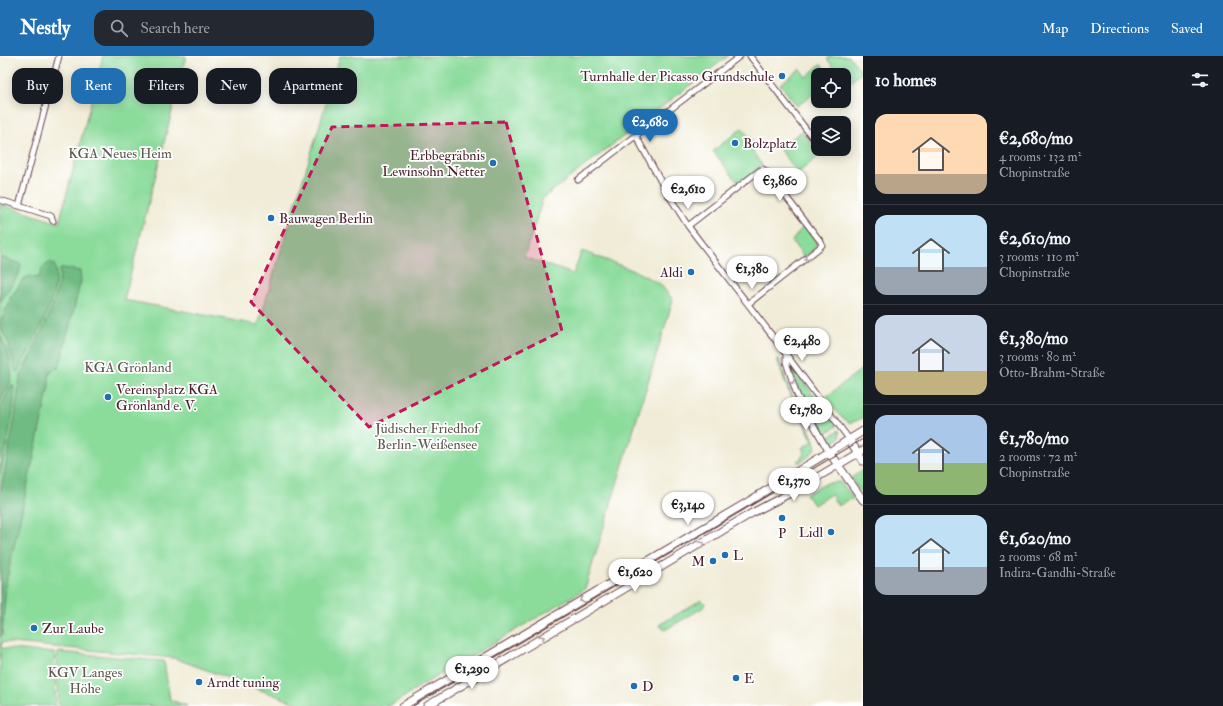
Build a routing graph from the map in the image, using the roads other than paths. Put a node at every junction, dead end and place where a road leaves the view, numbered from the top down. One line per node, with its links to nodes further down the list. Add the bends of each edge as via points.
1 (59, 56): 8 (street)
2 (740, 56): 4 (street)
3 (750, 56): 5 (street)
4 (636, 136): 6 (street); 10 (street)
5 (811, 136)
6 (578, 180)
7 (0, 200): 8 (street)
8 (19, 206): 9 (street, via 51,216)
9 (53, 221)
10 (688, 226): 11 (street); 11 (street, one-way to 11, via 760,170 767,172 775,182 822,245)
11 (748, 304): 12 (street)
12 (786, 354): 14 (street); 15 (street, one-way to 15, via 786,362 797,395)
13 (863, 431): 14 (main road)
14 (849, 439): 15 (main road); 16 (main road)
15 (828, 451): 18 (main road); 20 (main road)
16 (860, 451): 17 (main road); 18 (main road)
17 (863, 461)
18 (838, 466): 19 (main road); 21 (main road)
19 (863, 500)
20 (746, 503): 21 (main road); 22 (main road, one-way to 22)
21 (752, 513): 23 (main road, one-way to 21)
22 (403, 706)
23 (426, 706)

